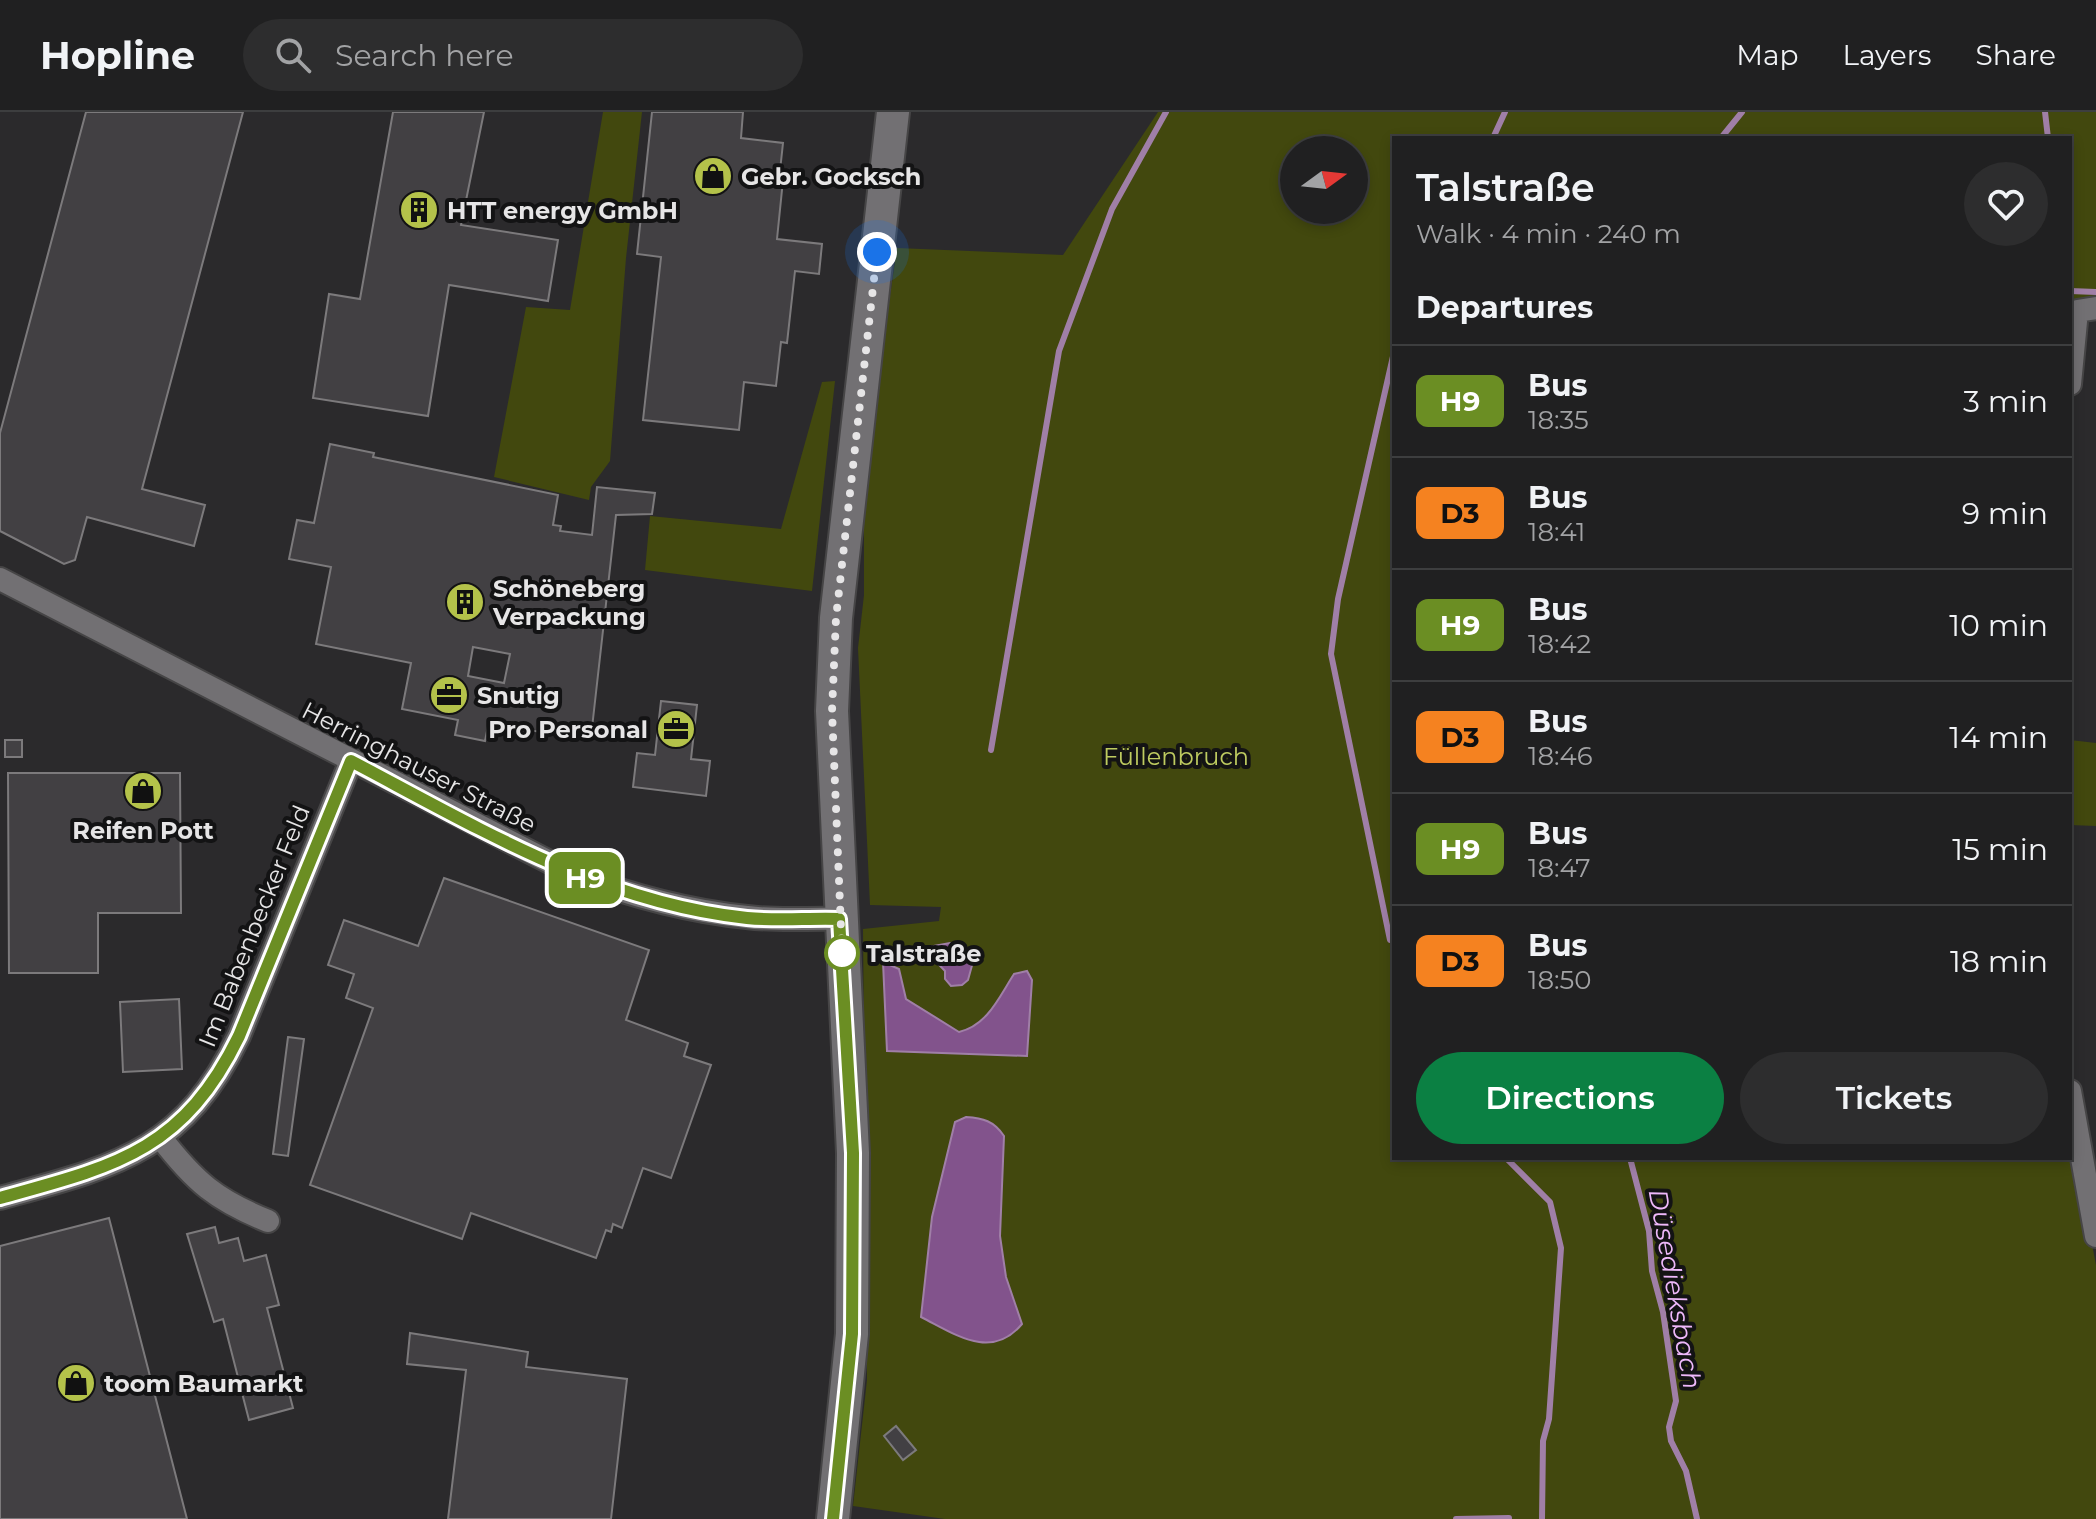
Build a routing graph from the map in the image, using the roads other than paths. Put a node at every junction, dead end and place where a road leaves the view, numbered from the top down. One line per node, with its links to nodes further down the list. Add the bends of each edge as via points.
1 (893, 112): 6 (street, via 836,618 832,711)
2 (2086, 309): 3 (street)
3 (2072, 375)
4 (0, 579): 5 (street, Herringhauser Straße)
5 (351, 761): 6 (street, Herringhauser Straße, via 514,846 615,890 749,918); 8 (street, Im Babenbecker Feld, via 220,1075 200,1103)
6 (839, 919): 13 (street, via 853,1153 852,1334)
7 (2072, 1100): 9 (street)
8 (161, 1138): 10 (street, Im Babenbecker Feld, via 111,1164); 11 (street, via 190,1176)
9 (2090, 1179): 12 (street)
10 (0, 1198)
11 (268, 1221)
12 (2096, 1236)
13 (833, 1519)

